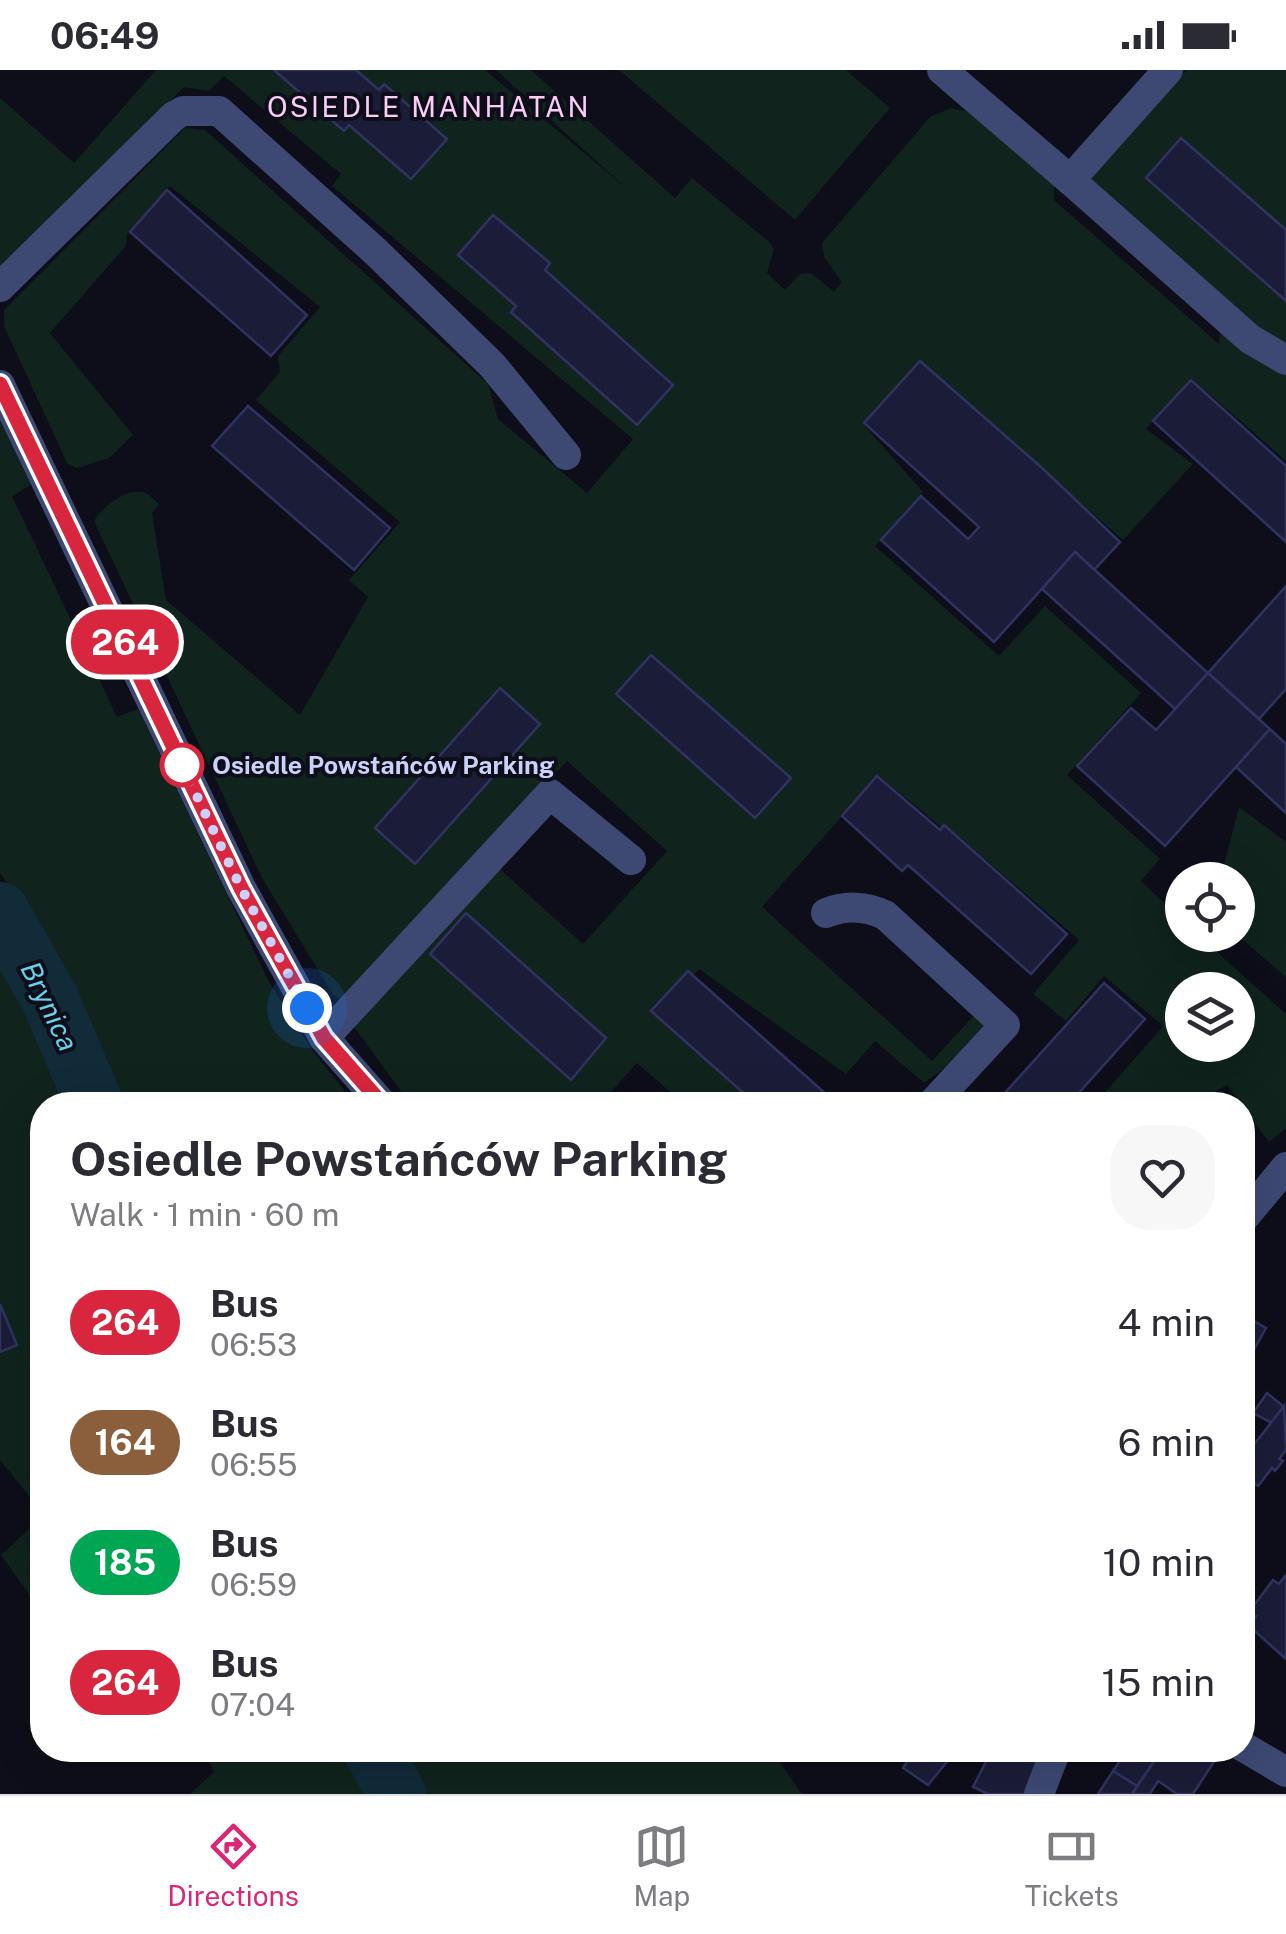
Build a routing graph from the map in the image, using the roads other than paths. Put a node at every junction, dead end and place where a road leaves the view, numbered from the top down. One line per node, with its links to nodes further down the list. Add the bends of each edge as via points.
1 (942, 70): 3 (street)
2 (1168, 70): 3 (street)
3 (1070, 180): 5 (street, via 1250,339)
4 (0, 287): 7 (street, via 174,116 219,111 479,353)
5 (1286, 360)
6 (0, 384): 10 (street, via 241,888)
7 (566, 455)
8 (631, 860): 10 (street, via 550,794)
9 (826, 913): 12 (street, via 870,908 885,915 1005,1025)
10 (324, 1038): 11 (street)
11 (372, 1092)
12 (942, 1092)
13 (1286, 1167): 14 (street)
14 (1255, 1204)
15 (1255, 1754): 17 (street)
16 (1051, 1762): 18 (street)
17 (1286, 1772)
18 (1039, 1794)

